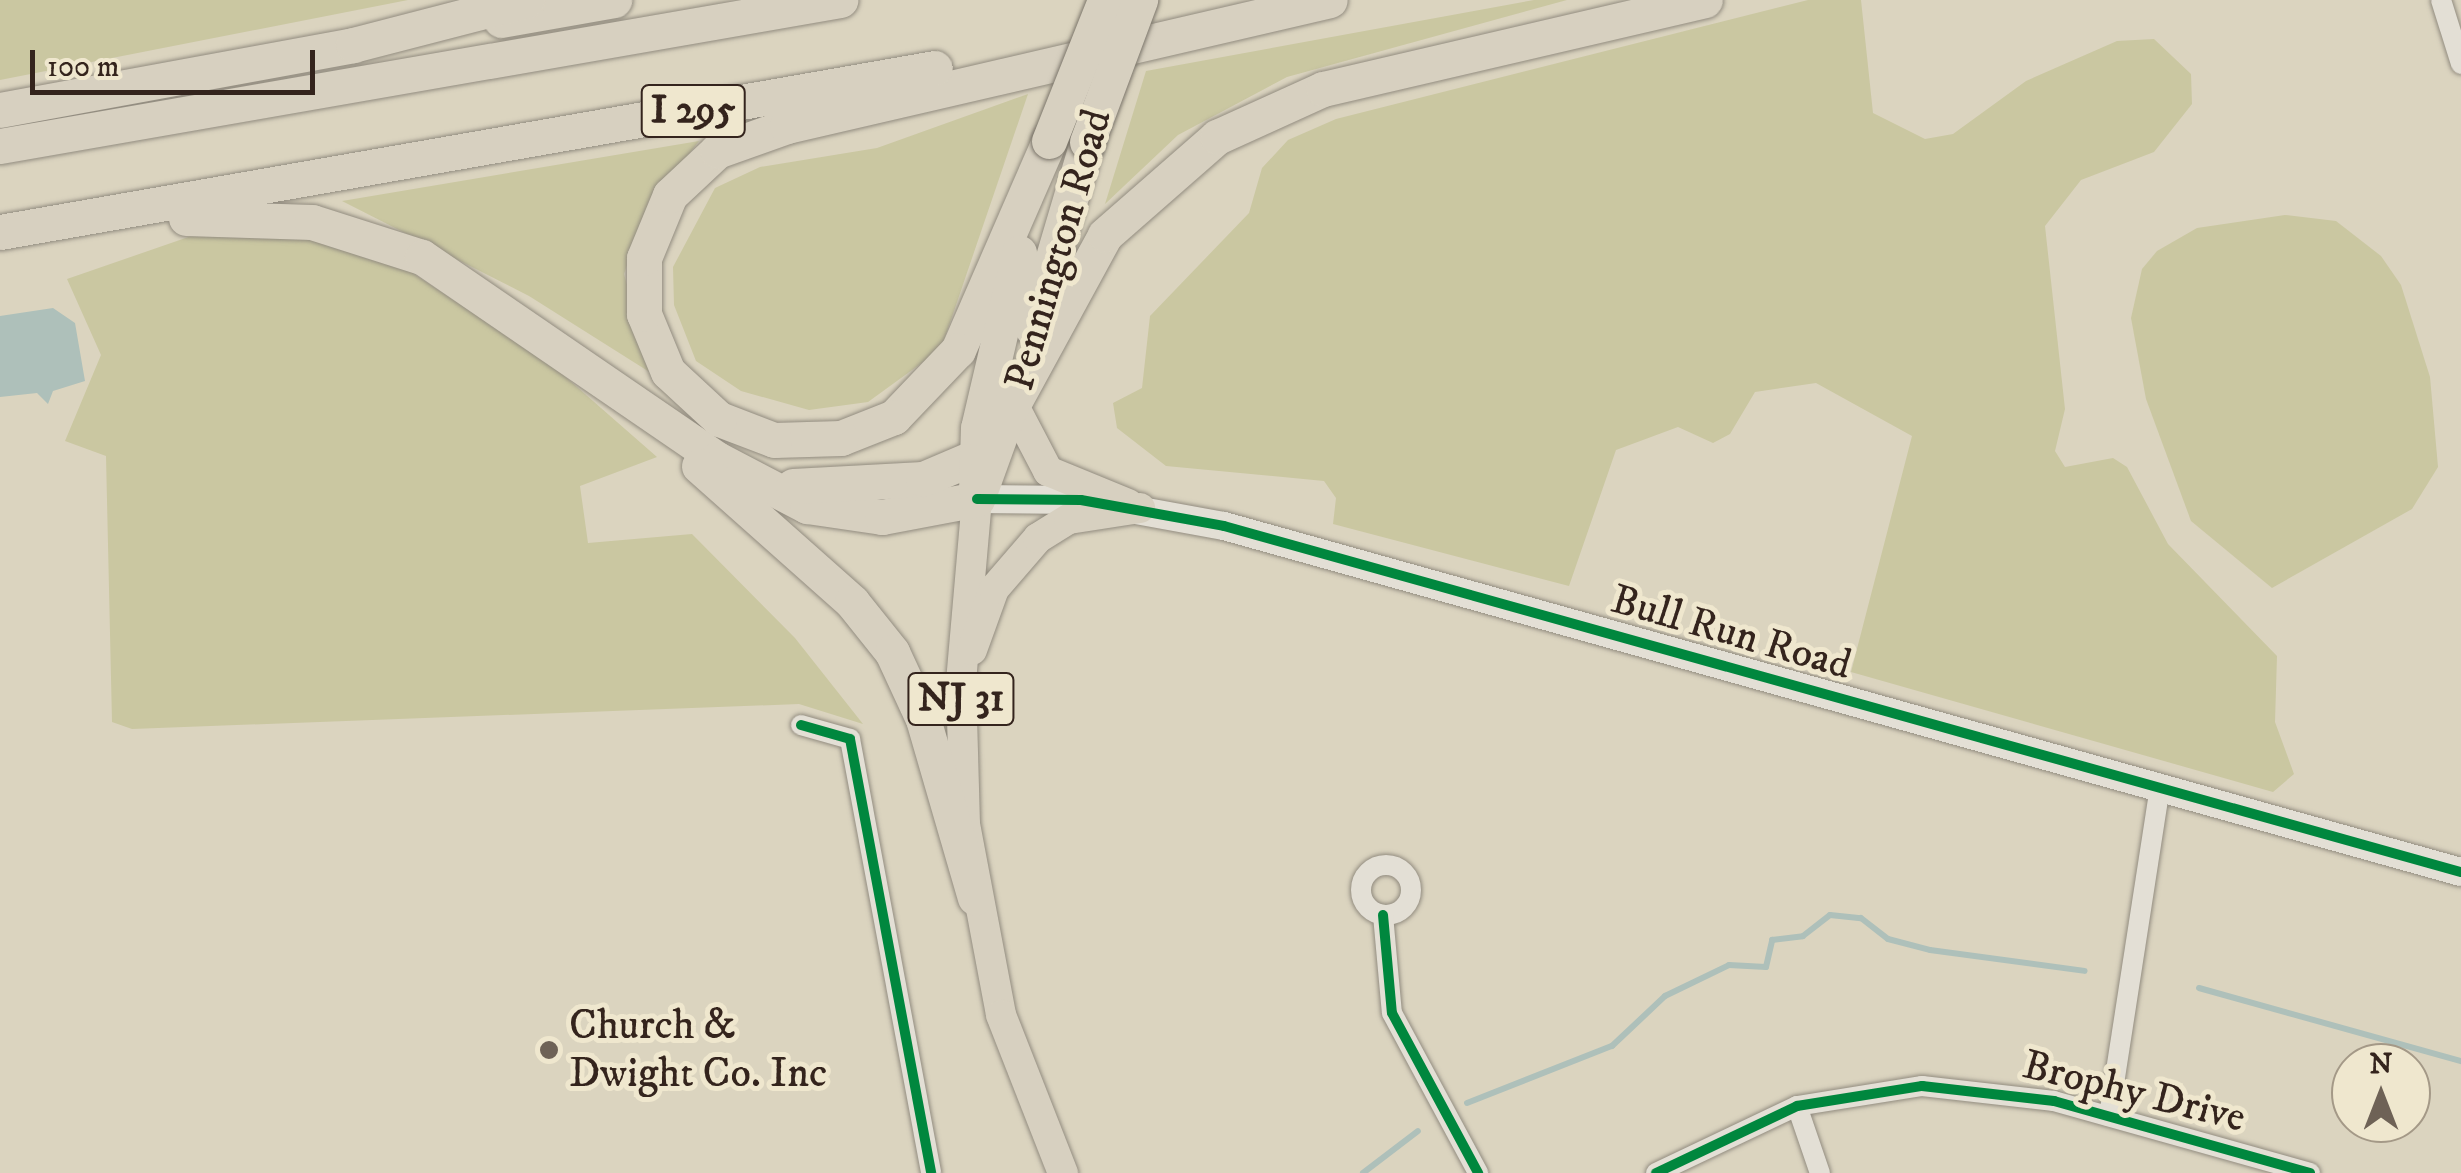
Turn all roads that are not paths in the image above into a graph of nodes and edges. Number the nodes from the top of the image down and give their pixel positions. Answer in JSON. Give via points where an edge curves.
{"nodes":[{"id":1,"x":527,"y":0,"type":"edge"},
{"id":2,"x":614,"y":0,"type":"edge"},
{"id":3,"x":840,"y":0,"type":"edge"},
{"id":4,"x":1105,"y":0,"type":"edge"},
{"id":5,"x":1140,"y":0,"type":"edge"},
{"id":6,"x":1328,"y":0,"type":"edge"},
{"id":7,"x":1705,"y":0,"type":"edge"},
{"id":8,"x":2430,"y":0,"type":"edge"},
{"id":9,"x":2441,"y":0,"type":"edge"},
{"id":10,"x":2448,"y":23,"type":"junction"},
{"id":11,"x":352,"y":45,"type":"junction"},
{"id":12,"x":2461,"y":64,"type":"edge"},
{"id":13,"x":0,"y":110,"type":"edge"},
{"id":14,"x":1050,"y":142,"type":"junction"},
{"id":15,"x":0,"y":146,"type":"edge"},
{"id":16,"x":60,"y":222,"type":"junction"},
{"id":17,"x":0,"y":232,"type":"edge"},
{"id":18,"x":576,"y":354,"type":"junction"},
{"id":19,"x":1009,"y":420,"type":"junction"},
{"id":20,"x":974,"y":462,"type":"junction"},
{"id":21,"x":735,"y":470,"type":"junction"},
{"id":22,"x":977,"y":500,"type":"junction"},
{"id":23,"x":1140,"y":508,"type":"junction"},
{"id":24,"x":961,"y":681,"type":"junction"},
{"id":25,"x":801,"y":725,"type":"dead end"},
{"id":26,"x":2160,"y":786,"type":"junction"},
{"id":27,"x":2461,"y":872,"type":"edge"},
{"id":28,"x":975,"y":898,"type":"junction"},
{"id":29,"x":1383,"y":915,"type":"dead end"},
{"id":30,"x":1797,"y":1106,"type":"junction"},
{"id":31,"x":2109,"y":1116,"type":"junction"},
{"id":32,"x":2259,"y":1166,"type":"edge"},
{"id":33,"x":930,"y":1173,"type":"edge"},
{"id":34,"x":1063,"y":1173,"type":"edge"},
{"id":35,"x":1478,"y":1173,"type":"edge"},
{"id":36,"x":1656,"y":1173,"type":"edge"},
{"id":37,"x":1820,"y":1173,"type":"edge"},
{"id":38,"x":2310,"y":1173,"type":"edge"}],
"edges":[{"from":1,"to":11,"type":"highway"},
{"from":2,"to":11,"type":"highway"},
{"from":3,"to":15,"type":"highway","number":"I 295"},
{"from":4,"to":14,"type":"highway","name":"Pennington Road","number":"NJ 31","bridge":true},
{"from":5,"to":19,"type":"highway","name":"Pennington Road","number":"NJ 31","bridge":true,"via":[[1087,142]]},
{"from":6,"to":14,"type":"highway","via":[[787,126],[717,151],[670,195],[644,258],[644,314],[668,372],[719,420],[774,440],[841,438],[894,417],[958,350]]},
{"from":6,"to":16,"type":"highway","number":"I 295"},
{"from":7,"to":19,"type":"highway","via":[[1323,90],[1217,137],[1105,235]]},
{"from":8,"to":10,"type":"street"},
{"from":9,"to":10,"type":"street"},
{"from":10,"to":12,"type":"street"},
{"from":11,"to":13,"type":"highway"},
{"from":14,"to":20,"type":"highway","name":"Pennington Road","number":"NJ 31"},
{"from":16,"to":17,"type":"highway","number":"I 295"},
{"from":16,"to":18,"type":"highway","via":[[251,216],[339,228],[454,273]]},
{"from":18,"to":21,"type":"highway"},
{"from":18,"to":28,"type":"highway","via":[[879,634],[922,719]]},
{"from":19,"to":20,"type":"highway"},
{"from":19,"to":22,"type":"highway","name":"Pennington Road","number":"NJ 31"},
{"from":19,"to":23,"type":"main road","via":[[1048,471]]},
{"from":20,"to":21,"type":"highway","via":[[847,489]]},
{"from":20,"to":22,"type":"highway","name":"Pennington Road","number":"NJ 31"},
{"from":21,"to":22,"type":"highway","via":[[845,515],[922,514]]},
{"from":22,"to":23,"type":"street","name":"Bull Run Road"},
{"from":22,"to":24,"type":"main road","name":"Pennington Road","number":"NJ 31"},
{"from":23,"to":24,"type":"main road","via":[[1069,519],[1024,551],[994,588]]},
{"from":23,"to":26,"type":"street","name":"Bull Run Road"},
{"from":24,"to":28,"type":"main road","name":"Pennington Road","number":"NJ 31"},
{"from":25,"to":33,"type":"street","via":[[850,739]]},
{"from":26,"to":27,"type":"street","name":"Bull Run Road"},
{"from":26,"to":31,"type":"street"},
{"from":28,"to":34,"type":"main road","name":"Pennington Road","number":"NJ 31","via":[[1014,1056]]},
{"from":29,"to":35,"type":"street","via":[[1392,1013]]},
{"from":30,"to":31,"type":"street","name":"Brophy Drive","via":[[1881,1089],[1970,1087]]},
{"from":30,"to":36,"type":"street","name":"Brophy Drive"},
{"from":30,"to":37,"type":"street"},
{"from":31,"to":32,"type":"street","name":"Brophy Drive"},
{"from":32,"to":38,"type":"street","name":"Brophy Drive"}]}
